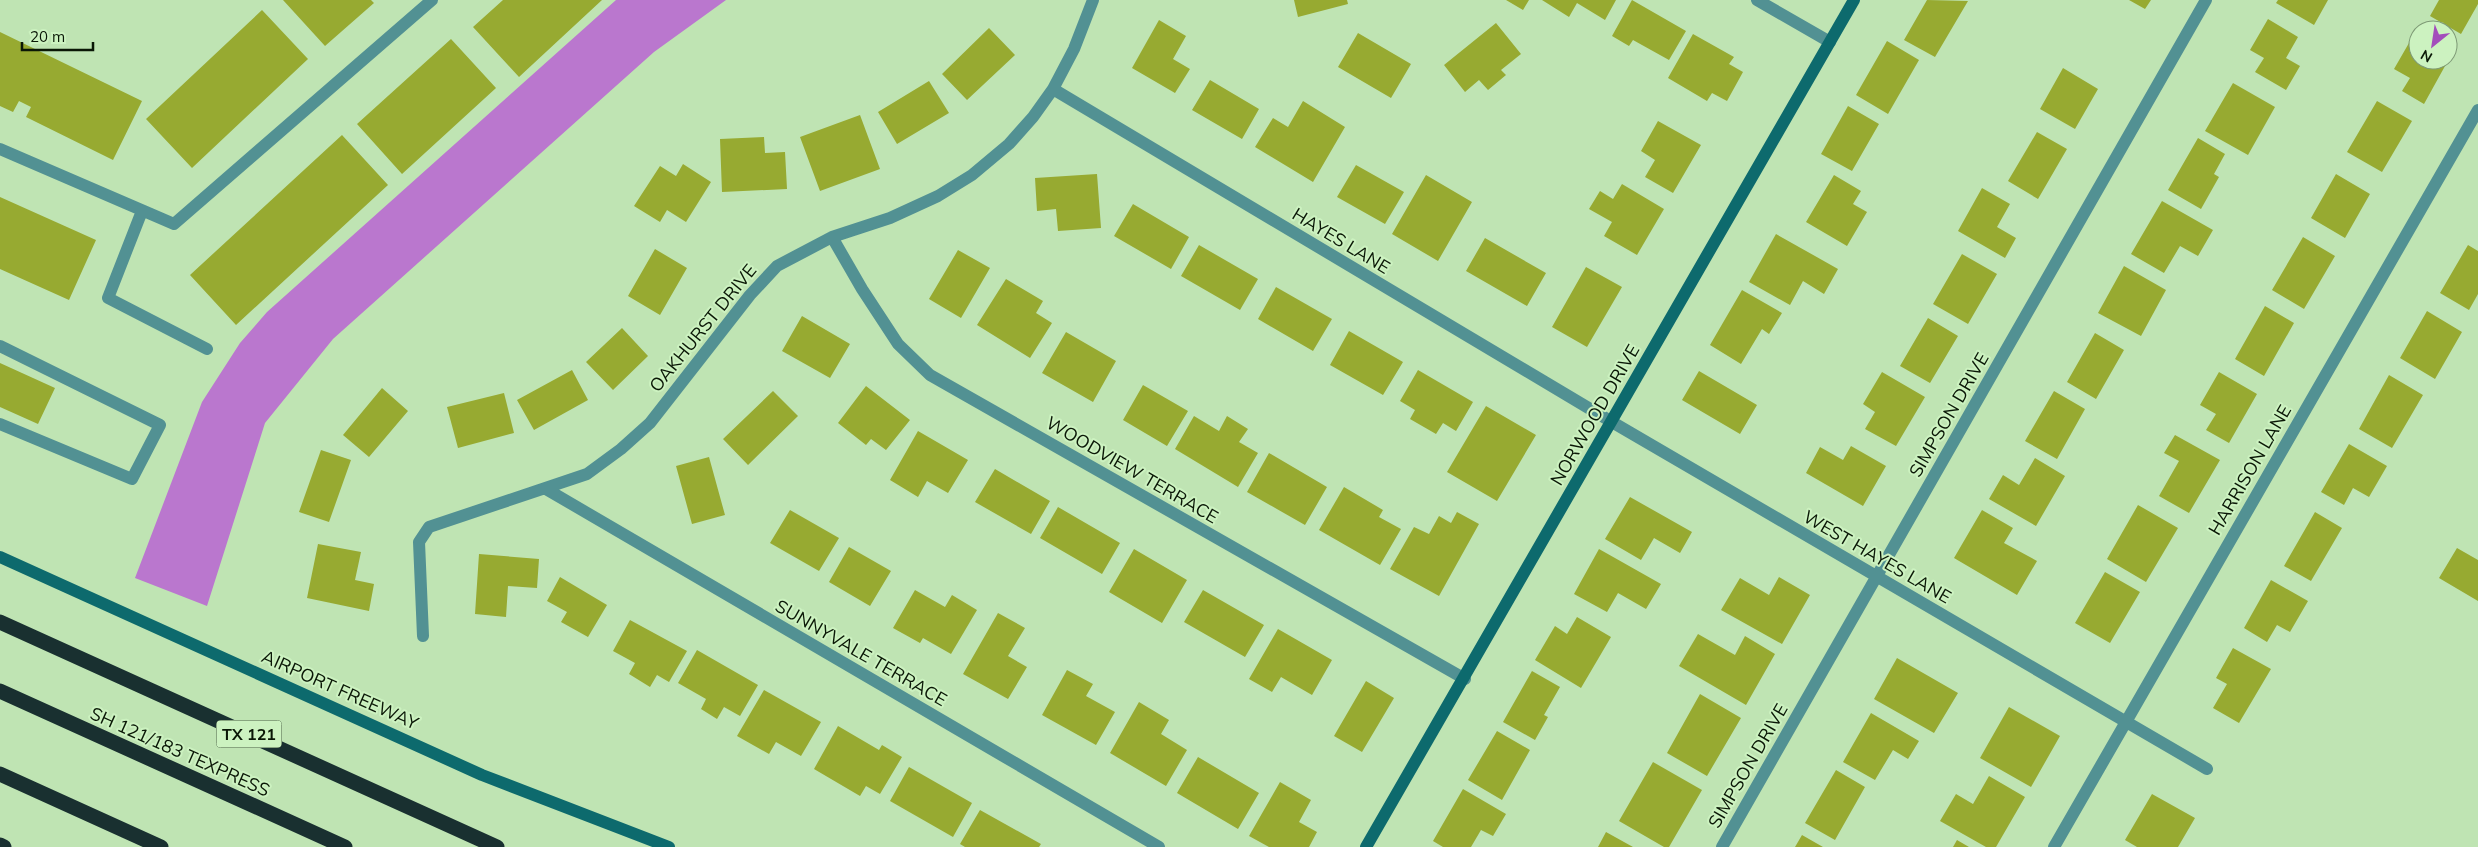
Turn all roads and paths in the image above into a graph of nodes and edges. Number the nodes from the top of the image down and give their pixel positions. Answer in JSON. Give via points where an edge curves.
{"nodes":[{"id":1,"x":432,"y":0,"type":"edge"},
{"id":2,"x":1093,"y":0,"type":"edge"},
{"id":3,"x":1757,"y":0,"type":"edge"},
{"id":4,"x":1854,"y":0,"type":"edge"},
{"id":5,"x":2206,"y":0,"type":"edge"},
{"id":6,"x":1830,"y":42,"type":"junction"},
{"id":7,"x":1053,"y":89,"type":"junction"},
{"id":8,"x":2478,"y":110,"type":"edge"},
{"id":9,"x":0,"y":149,"type":"edge"},
{"id":10,"x":142,"y":211,"type":"junction"},
{"id":11,"x":832,"y":237,"type":"junction"},
{"id":12,"x":0,"y":346,"type":"edge"},
{"id":13,"x":207,"y":349,"type":"dead end"},
{"id":14,"x":1612,"y":422,"type":"junction"},
{"id":15,"x":0,"y":424,"type":"edge"},
{"id":16,"x":546,"y":489,"type":"junction"},
{"id":17,"x":0,"y":557,"type":"edge"},
{"id":18,"x":1876,"y":577,"type":"junction"},
{"id":19,"x":0,"y":622,"type":"edge"},
{"id":20,"x":423,"y":636,"type":"dead end"},
{"id":21,"x":1465,"y":679,"type":"junction"},
{"id":22,"x":0,"y":691,"type":"edge"},
{"id":23,"x":2126,"y":721,"type":"junction"},
{"id":24,"x":2207,"y":769,"type":"dead end"},
{"id":25,"x":0,"y":774,"type":"edge"},
{"id":26,"x":0,"y":845,"type":"edge"},
{"id":27,"x":4,"y":847,"type":"edge"},
{"id":28,"x":160,"y":847,"type":"edge"},
{"id":29,"x":345,"y":847,"type":"edge"},
{"id":30,"x":497,"y":847,"type":"edge"},
{"id":31,"x":669,"y":847,"type":"edge"},
{"id":32,"x":1159,"y":847,"type":"edge"},
{"id":33,"x":1366,"y":847,"type":"edge"},
{"id":34,"x":1722,"y":847,"type":"edge"},
{"id":35,"x":2054,"y":847,"type":"edge"}],
"edges":[{"from":1,"to":10,"type":"street","via":[[174,224]]},
{"from":2,"to":7,"type":"street","name":"OAKHURST DRIVE","via":[[1074,49]]},
{"from":3,"to":6,"type":"street"},
{"from":4,"to":6,"type":"street","name":"NORWOOD DRIVE"},
{"from":5,"to":18,"type":"street","name":"SIMPSON DRIVE"},
{"from":6,"to":14,"type":"street","name":"NORWOOD DRIVE"},
{"from":7,"to":11,"type":"street","name":"OAKHURST DRIVE","via":[[1009,144],[972,175],[938,196],[890,218]]},
{"from":7,"to":14,"type":"street","name":"HAYES LANE"},
{"from":8,"to":23,"type":"street","name":"HARRISON LANE"},
{"from":9,"to":10,"type":"street"},
{"from":10,"to":13,"type":"street","via":[[108,298]]},
{"from":11,"to":16,"type":"street","name":"OAKHURST DRIVE","via":[[777,266],[750,295],[650,423],[621,449],[587,474]]},
{"from":11,"to":21,"type":"street","name":"WOODVIEW TERRACE","via":[[898,344],[930,375]]},
{"from":12,"to":15,"type":"street","via":[[160,425],[132,479]]},
{"from":14,"to":18,"type":"street","name":"WEST HAYES LANE"},
{"from":14,"to":21,"type":"street","name":"NORWOOD DRIVE"},
{"from":16,"to":20,"type":"street","name":"OAKHURST DRIVE","via":[[429,527],[419,542]]},
{"from":16,"to":32,"type":"street","name":"SUNNYVALE TERRACE"},
{"from":17,"to":31,"type":"street","name":"AIRPORT FREEWAY","via":[[482,775]]},
{"from":18,"to":23,"type":"street","name":"WEST HAYES LANE"},
{"from":18,"to":34,"type":"street","name":"SIMPSON DRIVE"},
{"from":19,"to":30,"type":"highway","number":"TX 121"},
{"from":21,"to":33,"type":"street","name":"NORWOOD DRIVE"},
{"from":22,"to":29,"type":"highway","name":"SH 121/183 TEXPRESS"},
{"from":23,"to":24,"type":"street"},
{"from":23,"to":35,"type":"street","name":"HARRISON LANE"},
{"from":25,"to":28,"type":"highway"},
{"from":26,"to":27,"type":"highway"}]}
